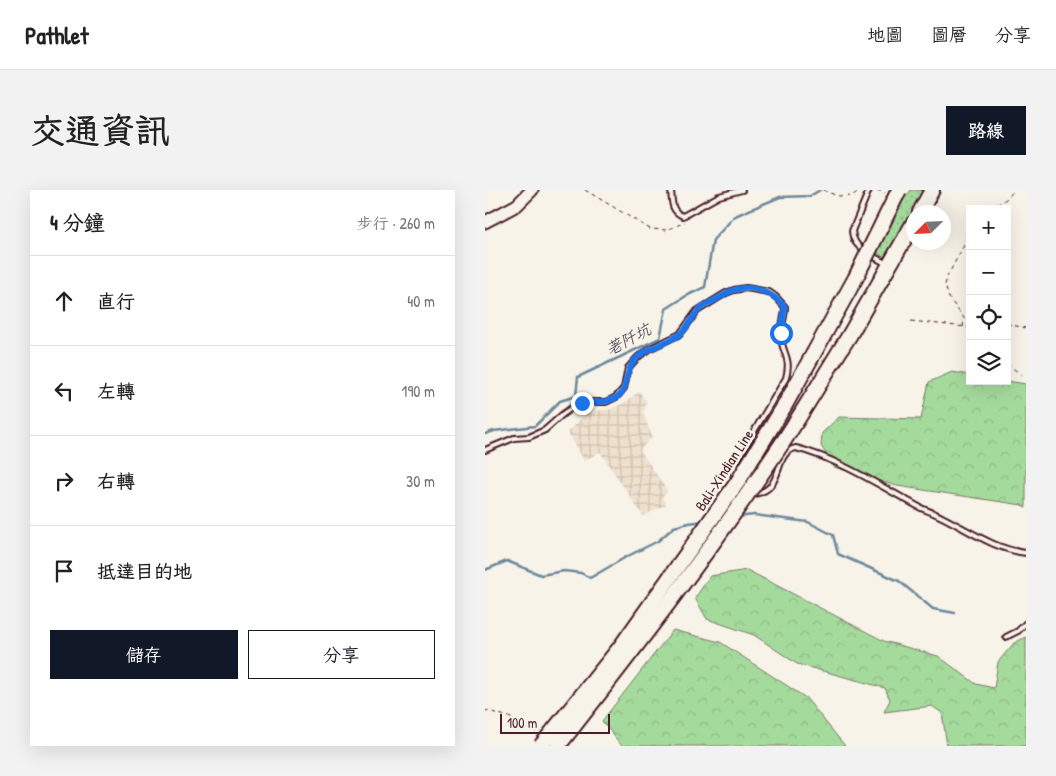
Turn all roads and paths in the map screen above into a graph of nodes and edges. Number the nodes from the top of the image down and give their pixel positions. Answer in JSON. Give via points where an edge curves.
{"nodes":[{"id":1,"x":532,"y":190,"type":"edge"},
{"id":2,"x":585,"y":190,"type":"edge"},
{"id":3,"x":671,"y":190,"type":"edge"},
{"id":4,"x":742,"y":190,"type":"edge"},
{"id":5,"x":859,"y":190,"type":"edge"},
{"id":6,"x":869,"y":190,"type":"edge"},
{"id":7,"x":899,"y":190,"type":"edge"},
{"id":8,"x":932,"y":190,"type":"edge"},
{"id":9,"x":1015,"y":190,"type":"edge"},
{"id":10,"x":825,"y":191,"type":"edge"},
{"id":11,"x":924,"y":205,"type":"edge"},
{"id":12,"x":996,"y":205,"type":"edge"},
{"id":13,"x":695,"y":210,"type":"junction"},
{"id":14,"x":485,"y":222,"type":"edge"},
{"id":15,"x":906,"y":236,"type":"edge"},
{"id":16,"x":966,"y":241,"type":"edge"},
{"id":17,"x":889,"y":266,"type":"junction"},
{"id":18,"x":911,"y":321,"type":"dead end"},
{"id":19,"x":1011,"y":325,"type":"edge"},
{"id":20,"x":963,"y":327,"type":"joint"},
{"id":21,"x":1026,"y":328,"type":"edge"},
{"id":22,"x":1011,"y":367,"type":"edge"},
{"id":23,"x":1026,"y":378,"type":"edge"},
{"id":24,"x":485,"y":450,"type":"edge"},
{"id":25,"x":738,"y":487,"type":"dead end"},
{"id":26,"x":745,"y":492,"type":"dead end"},
{"id":27,"x":1026,"y":553,"type":"edge"},
{"id":28,"x":1026,"y":623,"type":"edge"},
{"id":29,"x":1006,"y":636,"type":"dead end"},
{"id":30,"x":485,"y":710,"type":"edge"},
{"id":31,"x":541,"y":741,"type":"edge"},
{"id":32,"x":557,"y":746,"type":"edge"}],
"edges":[{"from":1,"to":14,"type":"street","via":[[517,205]]},
{"from":2,"to":13,"type":"path","via":[[650,229],[667,230],[687,221]]},
{"from":3,"to":13,"type":"lane","via":[[677,214],[683,216]]},
{"from":4,"to":13,"type":"lane","via":[[719,196]]},
{"from":5,"to":10,"type":"path","via":[[847,197]]},
{"from":6,"to":17,"type":"lane","via":[[853,225],[853,238],[860,248]]},
{"from":7,"to":31,"type":"highway","name":"Bali-Xindian Line","bridge":true,"via":[[855,279],[737,483],[619,648]]},
{"from":8,"to":11,"type":"highway"},
{"from":9,"to":12,"type":"path"},
{"from":15,"to":17,"type":"highway","name":"Bali-Xindian Line"},
{"from":16,"to":20,"type":"path","via":[[945,285],[949,298],[964,318]]},
{"from":17,"to":32,"type":"highway","name":"Bali-Xindian Line","bridge":true,"via":[[849,336],[747,494],[643,637]]},
{"from":18,"to":20,"type":"path"},
{"from":19,"to":21,"type":"path"},
{"from":22,"to":23,"type":"path"},
{"from":24,"to":25,"type":"lane","via":[[545,430],[576,406],[617,397],[624,388],[628,368],[638,357],[680,334],[703,306],[734,290],[746,288],[769,292],[785,307],[781,339],[788,362],[786,378],[735,463],[733,479]]},
{"from":26,"to":27,"type":"lane","via":[[761,493],[768,489],[787,452],[796,448],[872,481],[991,544]]},
{"from":28,"to":29,"type":"lane"},
{"from":30,"to":31,"type":"path","via":[[509,717]]}]}
